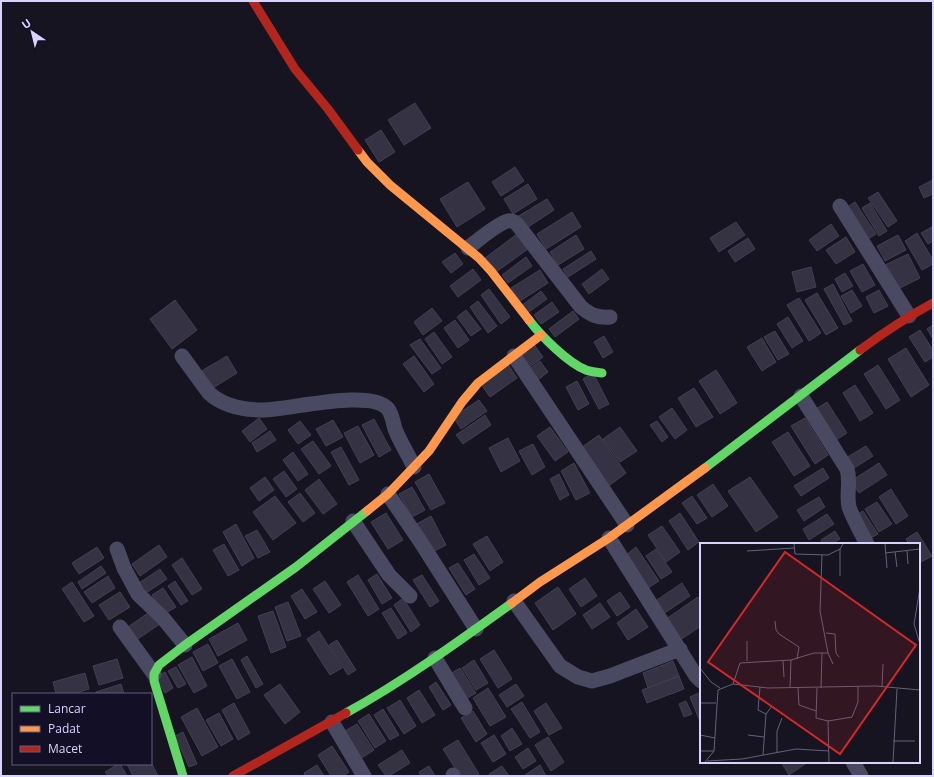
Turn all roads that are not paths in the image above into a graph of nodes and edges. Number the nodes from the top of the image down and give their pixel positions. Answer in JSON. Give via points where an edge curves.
{"nodes":[{"id":1,"x":253,"y":1,"type":"edge"},
{"id":2,"x":840,"y":206,"type":"dead end"},
{"id":3,"x":468,"y":248,"type":"junction"},
{"id":4,"x":933,"y":303,"type":"edge"},
{"id":5,"x":909,"y":316,"type":"junction"},
{"id":6,"x":610,"y":317,"type":"dead end"},
{"id":7,"x":541,"y":335,"type":"junction"},
{"id":8,"x":182,"y":356,"type":"dead end"},
{"id":9,"x":514,"y":356,"type":"junction"},
{"id":10,"x":602,"y":373,"type":"dead end"},
{"id":11,"x":801,"y":396,"type":"junction"},
{"id":12,"x":414,"y":467,"type":"junction"},
{"id":13,"x":388,"y":494,"type":"junction"},
{"id":14,"x":354,"y":521,"type":"junction"},
{"id":15,"x":627,"y":526,"type":"junction"},
{"id":16,"x":609,"y":538,"type":"junction"},
{"id":17,"x":866,"y":543,"type":"edge"},
{"id":18,"x":116,"y":550,"type":"dead end"},
{"id":19,"x":410,"y":596,"type":"dead end"},
{"id":20,"x":514,"y":601,"type":"junction"},
{"id":21,"x":120,"y":627,"type":"dead end"},
{"id":22,"x":476,"y":629,"type":"junction"},
{"id":23,"x":185,"y":645,"type":"junction"},
{"id":24,"x":680,"y":649,"type":"junction"},
{"id":25,"x":435,"y":658,"type":"junction"},
{"id":26,"x":154,"y":674,"type":"junction"},
{"id":27,"x":700,"y":680,"type":"edge"},
{"id":28,"x":466,"y":708,"type":"dead end"},
{"id":29,"x":332,"y":722,"type":"junction"},
{"id":30,"x":854,"y":763,"type":"edge"},
{"id":31,"x":183,"y":776,"type":"edge"},
{"id":32,"x":233,"y":776,"type":"edge"},
{"id":33,"x":364,"y":776,"type":"edge"},
{"id":34,"x":861,"y":776,"type":"edge"}],
"edges":[{"from":1,"to":3,"type":"street","via":[[295,69],[367,162],[390,185]]},
{"from":2,"to":5,"type":"street"},
{"from":3,"to":6,"type":"street","via":[[498,226],[512,221],[517,224],[581,307],[591,315],[600,318]]},
{"from":3,"to":7,"type":"street","via":[[491,271]]},
{"from":4,"to":5,"type":"street"},
{"from":5,"to":11,"type":"street"},
{"from":7,"to":9,"type":"street"},
{"from":7,"to":10,"type":"street","via":[[578,366]]},
{"from":8,"to":12,"type":"street","via":[[214,398],[232,406],[265,410],[357,399],[382,404],[388,409]]},
{"from":9,"to":12,"type":"street","via":[[478,383],[429,451]]},
{"from":9,"to":15,"type":"street"},
{"from":11,"to":15,"type":"street"},
{"from":11,"to":17,"type":"street","via":[[847,469],[849,506]]},
{"from":12,"to":13,"type":"street"},
{"from":13,"to":14,"type":"street"},
{"from":13,"to":22,"type":"street"},
{"from":14,"to":19,"type":"street","via":[[387,572]]},
{"from":14,"to":23,"type":"street","via":[[296,567]]},
{"from":15,"to":16,"type":"street"},
{"from":16,"to":20,"type":"street"},
{"from":16,"to":24,"type":"street"},
{"from":18,"to":23,"type":"street","via":[[138,594],[164,618]]},
{"from":20,"to":22,"type":"street"},
{"from":20,"to":24,"type":"street","via":[[560,666],[578,678],[592,681],[610,676]]},
{"from":21,"to":26,"type":"street"},
{"from":22,"to":25,"type":"street"},
{"from":23,"to":26,"type":"street","via":[[159,665]]},
{"from":24,"to":27,"type":"street"},
{"from":25,"to":28,"type":"street"},
{"from":25,"to":29,"type":"street"},
{"from":26,"to":31,"type":"street"},
{"from":29,"to":32,"type":"street"},
{"from":29,"to":33,"type":"street"},
{"from":30,"to":34,"type":"street"}]}
